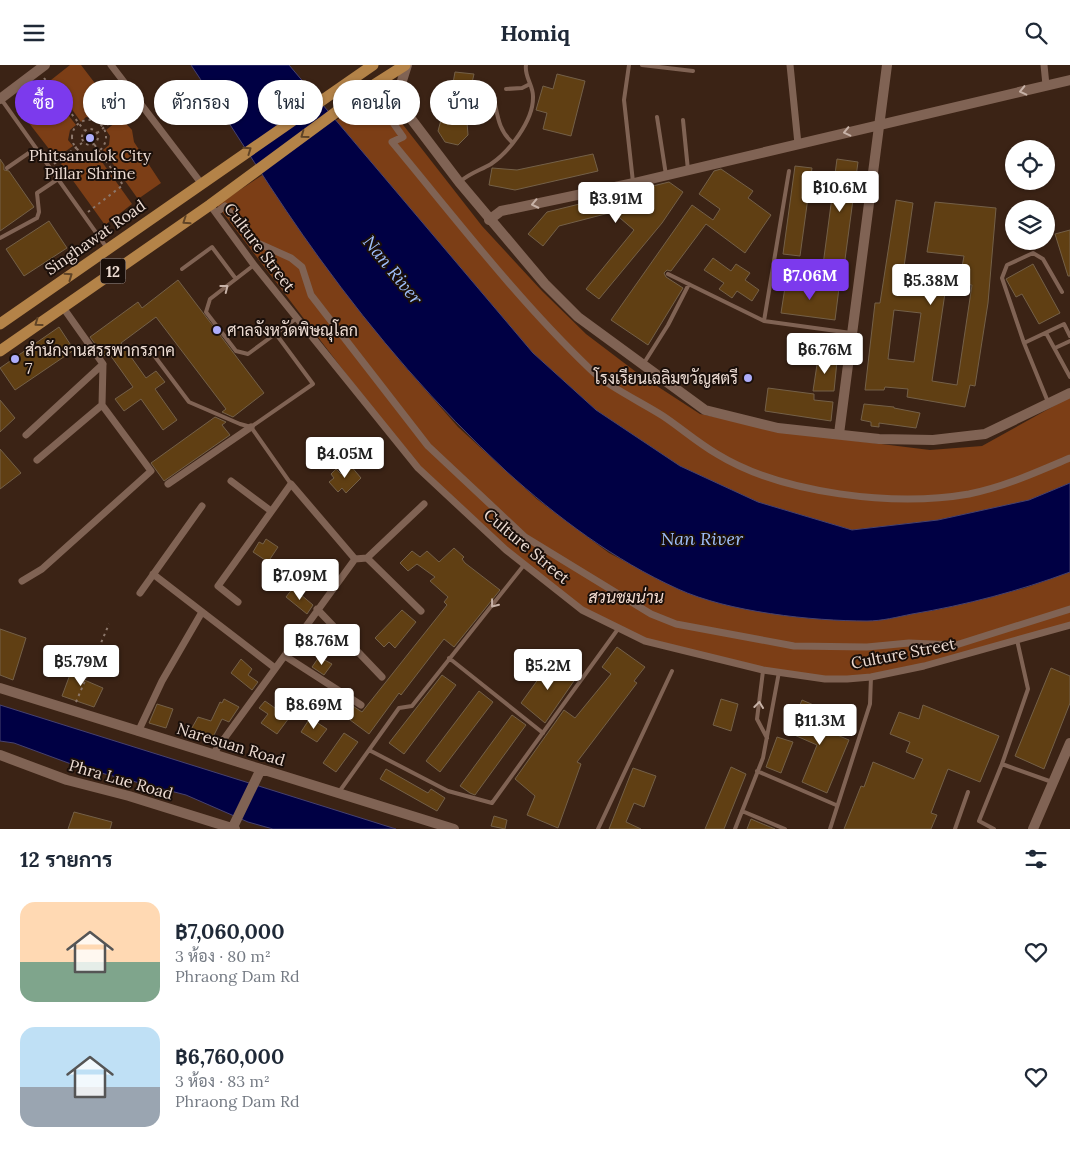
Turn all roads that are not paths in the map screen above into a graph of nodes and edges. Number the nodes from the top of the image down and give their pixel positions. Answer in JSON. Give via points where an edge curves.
{"nodes":[{"id":1,"x":111,"y":65,"type":"edge"},
{"id":2,"x":373,"y":65,"type":"edge"},
{"id":3,"x":406,"y":65,"type":"edge"},
{"id":4,"x":526,"y":65,"type":"edge"},
{"id":5,"x":629,"y":65,"type":"edge"},
{"id":6,"x":642,"y":65,"type":"edge"},
{"id":7,"x":790,"y":65,"type":"edge"},
{"id":8,"x":887,"y":65,"type":"edge"},
{"id":9,"x":1044,"y":65,"type":"edge"},
{"id":10,"x":41,"y":68,"type":"edge"},
{"id":11,"x":362,"y":69,"type":"edge"},
{"id":12,"x":693,"y":71,"type":"dead end"},
{"id":13,"x":1070,"y":79,"type":"edge"},
{"id":14,"x":384,"y":80,"type":"edge"},
{"id":15,"x":402,"y":80,"type":"edge"},
{"id":16,"x":530,"y":85,"type":"junction"},
{"id":17,"x":1046,"y":85,"type":"junction"},
{"id":18,"x":506,"y":89,"type":"dead end"},
{"id":19,"x":0,"y":98,"type":"edge"},
{"id":20,"x":497,"y":113,"type":"edge"},
{"id":21,"x":333,"y":116,"type":"edge"},
{"id":22,"x":657,"y":117,"type":"dead end"},
{"id":23,"x":683,"y":119,"type":"dead end"},
{"id":24,"x":395,"y":125,"type":"edge"},
{"id":25,"x":417,"y":125,"type":"edge"},
{"id":26,"x":879,"y":125,"type":"junction"},
{"id":27,"x":513,"y":143,"type":"junction"},
{"id":28,"x":798,"y":144,"type":"junction"},
{"id":29,"x":36,"y":148,"type":"junction"},
{"id":30,"x":7,"y":168,"type":"dead end"},
{"id":31,"x":688,"y":170,"type":"junction"},
{"id":32,"x":789,"y":171,"type":"dead end"},
{"id":33,"x":666,"y":175,"type":"junction"},
{"id":34,"x":58,"y":179,"type":"junction"},
{"id":35,"x":205,"y":180,"type":"junction"},
{"id":36,"x":459,"y":182,"type":"junction"},
{"id":37,"x":634,"y":183,"type":"junction"},
{"id":38,"x":213,"y":208,"type":"junction"},
{"id":39,"x":490,"y":220,"type":"junction"},
{"id":40,"x":0,"y":238,"type":"edge"},
{"id":41,"x":107,"y":248,"type":"junction"},
{"id":42,"x":254,"y":265,"type":"junction"},
{"id":43,"x":182,"y":269,"type":"dead end"},
{"id":44,"x":668,"y":274,"type":"dead end"},
{"id":45,"x":236,"y":279,"type":"junction"},
{"id":46,"x":689,"y":284,"type":"junction"},
{"id":47,"x":1062,"y":292,"type":"dead end"},
{"id":48,"x":62,"y":306,"type":"junction"},
{"id":49,"x":297,"y":318,"type":"junction"},
{"id":50,"x":764,"y":321,"type":"junction"},
{"id":51,"x":0,"y":323,"type":"edge"},
{"id":52,"x":851,"y":333,"type":"junction"},
{"id":53,"x":1046,"y":333,"type":"junction"},
{"id":54,"x":276,"y":334,"type":"junction"},
{"id":55,"x":1070,"y":336,"type":"edge"},
{"id":56,"x":1070,"y":341,"type":"edge"},
{"id":57,"x":1024,"y":343,"type":"junction"},
{"id":58,"x":147,"y":346,"type":"dead end"},
{"id":59,"x":1055,"y":348,"type":"junction"},
{"id":60,"x":0,"y":349,"type":"edge"},
{"id":61,"x":103,"y":365,"type":"junction"},
{"id":62,"x":643,"y":365,"type":"junction"},
{"id":63,"x":1070,"y":377,"type":"edge"},
{"id":64,"x":1070,"y":393,"type":"edge"},
{"id":65,"x":1046,"y":399,"type":"junction"},
{"id":66,"x":102,"y":405,"type":"junction"},
{"id":67,"x":251,"y":427,"type":"junction"},
{"id":68,"x":839,"y":434,"type":"junction"},
{"id":69,"x":26,"y":435,"type":"dead end"},
{"id":70,"x":1070,"y":457,"type":"edge"},
{"id":71,"x":37,"y":459,"type":"dead end"},
{"id":72,"x":232,"y":481,"type":"dead end"},
{"id":73,"x":168,"y":484,"type":"dead end"},
{"id":74,"x":291,"y":484,"type":"junction"},
{"id":75,"x":424,"y":504,"type":"dead end"},
{"id":76,"x":202,"y":506,"type":"dead end"},
{"id":77,"x":271,"y":511,"type":"junction"},
{"id":78,"x":367,"y":558,"type":"junction"},
{"id":79,"x":355,"y":559,"type":"junction"},
{"id":80,"x":524,"y":565,"type":"junction"},
{"id":81,"x":153,"y":574,"type":"junction"},
{"id":82,"x":22,"y":581,"type":"dead end"},
{"id":83,"x":140,"y":593,"type":"dead end"},
{"id":84,"x":238,"y":602,"type":"dead end"},
{"id":85,"x":317,"y":609,"type":"junction"},
{"id":86,"x":1070,"y":609,"type":"edge"},
{"id":87,"x":421,"y":611,"type":"dead end"},
{"id":88,"x":202,"y":612,"type":"junction"},
{"id":89,"x":1070,"y":625,"type":"edge"},
{"id":90,"x":619,"y":628,"type":"junction"},
{"id":91,"x":1017,"y":640,"type":"junction"},
{"id":92,"x":285,"y":656,"type":"junction"},
{"id":93,"x":449,"y":658,"type":"junction"},
{"id":94,"x":275,"y":668,"type":"junction"},
{"id":95,"x":763,"y":670,"type":"junction"},
{"id":96,"x":672,"y":671,"type":"dead end"},
{"id":97,"x":779,"y":672,"type":"junction"},
{"id":98,"x":382,"y":677,"type":"dead end"},
{"id":99,"x":870,"y":677,"type":"junction"},
{"id":100,"x":0,"y":688,"type":"edge"},
{"id":101,"x":361,"y":705,"type":"dead end"},
{"id":102,"x":138,"y":731,"type":"junction"},
{"id":103,"x":543,"y":733,"type":"junction"},
{"id":104,"x":767,"y":738,"type":"junction"},
{"id":105,"x":1070,"y":743,"type":"edge"},
{"id":106,"x":369,"y":750,"type":"junction"},
{"id":107,"x":213,"y":754,"type":"junction"},
{"id":108,"x":0,"y":755,"type":"edge"},
{"id":109,"x":1002,"y":764,"type":"junction"},
{"id":110,"x":260,"y":769,"type":"junction"},
{"id":111,"x":758,"y":771,"type":"junction"},
{"id":112,"x":1054,"y":783,"type":"junction"},
{"id":113,"x":968,"y":792,"type":"dead end"},
{"id":114,"x":337,"y":794,"type":"junction"},
{"id":115,"x":836,"y":805,"type":"junction"},
{"id":116,"x":742,"y":811,"type":"junction"},
{"id":117,"x":234,"y":827,"type":"edge"},
{"id":118,"x":454,"y":829,"type":"edge"},
{"id":119,"x":598,"y":829,"type":"edge"},
{"id":120,"x":735,"y":829,"type":"edge"},
{"id":121,"x":785,"y":829,"type":"edge"},
{"id":122,"x":830,"y":829,"type":"edge"},
{"id":123,"x":954,"y":829,"type":"edge"},
{"id":124,"x":994,"y":829,"type":"edge"},
{"id":125,"x":1033,"y":829,"type":"edge"}],
"edges":[{"from":1,"to":35,"type":"street","via":[[137,101]]},
{"from":2,"to":11,"type":"main road","number":"12"},
{"from":3,"to":14,"type":"main road","number":"12"},
{"from":3,"to":15,"type":"street"},
{"from":4,"to":16,"type":"lane"},
{"from":5,"to":37,"type":"lane","via":[[624,100]]},
{"from":6,"to":12,"type":"lane"},
{"from":7,"to":28,"type":"street"},
{"from":8,"to":26,"type":"street"},
{"from":9,"to":17,"type":"street"},
{"from":10,"to":19,"type":"street"},
{"from":35,"to":11,"type":"main road","number":"12","one_way":true},
{"from":13,"to":17,"type":"street"},
{"from":16,"to":18,"type":"lane"},
{"from":16,"to":27,"type":"lane","via":[[534,97],[531,114]]},
{"from":17,"to":26,"type":"street","one_way":true},
{"from":19,"to":29,"type":"lane"},
{"from":20,"to":27,"type":"lane","via":[[504,135]]},
{"from":21,"to":38,"type":"main road","number":"12","one_way":true,"via":[[226,193]]},
{"from":22,"to":33,"type":"lane"},
{"from":23,"to":31,"type":"lane"},
{"from":24,"to":70,"type":"street","via":[[403,137],[392,142],[510,285],[591,371],[718,455],[765,476],[825,493],[921,500],[970,493],[1015,481]]},
{"from":25,"to":36,"type":"street"},
{"from":26,"to":28,"type":"street","one_way":true},
{"from":26,"to":52,"type":"street"},
{"from":27,"to":36,"type":"lane","via":[[492,163]]},
{"from":28,"to":31,"type":"street"},
{"from":29,"to":30,"type":"lane"},
{"from":29,"to":34,"type":"lane"},
{"from":31,"to":33,"type":"street"},
{"from":32,"to":50,"type":"lane"},
{"from":33,"to":37,"type":"street"},
{"from":34,"to":40,"type":"lane","via":[[37,193],[39,212],[35,219]]},
{"from":34,"to":41,"type":"lane"},
{"from":35,"to":41,"type":"main road","name":"Singhawat Road","number":"12"},
{"from":36,"to":39,"type":"street"},
{"from":37,"to":39,"type":"street","one_way":true,"via":[[501,211]]},
{"from":38,"to":42,"type":"street","name":"Culture Street"},
{"from":38,"to":48,"type":"main road","number":"12","one_way":true},
{"from":38,"to":86,"type":"street","via":[[225,206],[253,241],[291,257],[302,267],[311,295],[428,446],[525,537],[651,614],[676,624],[794,646],[867,647],[909,643],[956,645]]},
{"from":39,"to":62,"type":"street","via":[[521,258],[578,317]]},
{"from":51,"to":41,"type":"main road","name":"Singhawat Road","number":"12","one_way":true},
{"from":42,"to":45,"type":"lane"},
{"from":42,"to":49,"type":"street","name":"Culture Street"},
{"from":43,"to":45,"type":"lane","via":[[212,247]]},
{"from":44,"to":46,"type":"lane"},
{"from":54,"to":45,"type":"lane","one_way":true,"via":[[248,354],[236,351],[206,311],[210,299]]},
{"from":46,"to":50,"type":"lane"},
{"from":46,"to":62,"type":"lane"},
{"from":47,"to":57,"type":"lane","via":[[1043,259],[1033,253],[1007,265],[1002,283]]},
{"from":48,"to":60,"type":"main road","number":"12","one_way":true},
{"from":48,"to":61,"type":"street"},
{"from":49,"to":54,"type":"lane"},
{"from":49,"to":80,"type":"street","name":"Culture Street","via":[[418,468]]},
{"from":50,"to":52,"type":"lane"},
{"from":52,"to":68,"type":"street"},
{"from":53,"to":55,"type":"lane","via":[[1064,324]]},
{"from":53,"to":57,"type":"lane"},
{"from":53,"to":59,"type":"lane"},
{"from":54,"to":67,"type":"lane","via":[[312,384]]},
{"from":56,"to":59,"type":"lane"},
{"from":57,"to":65,"type":"lane"},
{"from":58,"to":67,"type":"lane","via":[[189,402]]},
{"from":59,"to":63,"type":"lane"},
{"from":61,"to":66,"type":"street"},
{"from":61,"to":69,"type":"street"},
{"from":62,"to":68,"type":"street","via":[[705,410],[778,428]]},
{"from":64,"to":65,"type":"street"},
{"from":65,"to":68,"type":"street","via":[[985,434],[961,438],[879,439]]},
{"from":66,"to":71,"type":"street"},
{"from":66,"to":82,"type":"street","via":[[151,471],[42,569]]},
{"from":67,"to":73,"type":"street"},
{"from":67,"to":74,"type":"lane"},
{"from":72,"to":77,"type":"street"},
{"from":74,"to":77,"type":"street"},
{"from":74,"to":79,"type":"street"},
{"from":75,"to":78,"type":"street"},
{"from":76,"to":81,"type":"street"},
{"from":77,"to":84,"type":"street","via":[[218,586]]},
{"from":78,"to":79,"type":"street"},
{"from":78,"to":87,"type":"street"},
{"from":79,"to":85,"type":"street"},
{"from":80,"to":90,"type":"street","name":"Culture Street","via":[[582,610]]},
{"from":80,"to":93,"type":"lane","one_way":true},
{"from":81,"to":83,"type":"street"},
{"from":81,"to":88,"type":"street"},
{"from":85,"to":92,"type":"street"},
{"from":85,"to":98,"type":"street"},
{"from":88,"to":94,"type":"street"},
{"from":88,"to":102,"type":"street","via":[[162,681]]},
{"from":89,"to":91,"type":"street","name":"Culture Street"},
{"from":90,"to":95,"type":"street","name":"Culture Street","via":[[645,641]]},
{"from":90,"to":103,"type":"lane"},
{"from":91,"to":99,"type":"street","name":"Culture Street","via":[[924,666]]},
{"from":91,"to":109,"type":"lane","via":[[1028,689]]},
{"from":92,"to":94,"type":"street"},
{"from":92,"to":101,"type":"street"},
{"from":93,"to":103,"type":"lane"},
{"from":93,"to":106,"type":"lane","via":[[412,706],[399,708]]},
{"from":94,"to":107,"type":"street"},
{"from":95,"to":97,"type":"street","name":"Culture Street"},
{"from":104,"to":95,"type":"lane","one_way":true,"via":[[757,719]]},
{"from":96,"to":119,"type":"lane"},
{"from":97,"to":99,"type":"street","name":"Culture Street","via":[[825,679]]},
{"from":97,"to":104,"type":"lane"},
{"from":99,"to":115,"type":"lane","via":[[870,704]]},
{"from":100,"to":102,"type":"street","name":"Naresuan Road"},
{"from":102,"to":107,"type":"street","name":"Naresuan Road"},
{"from":103,"to":106,"type":"lane","via":[[492,803],[448,791]]},
{"from":104,"to":111,"type":"lane"},
{"from":105,"to":112,"type":"street"},
{"from":106,"to":114,"type":"lane"},
{"from":107,"to":110,"type":"street","name":"Naresuan Road"},
{"from":108,"to":117,"type":"street","name":"Phra Lue Road","via":[[67,779]]},
{"from":109,"to":112,"type":"lane"},
{"from":109,"to":124,"type":"lane","via":[[980,821]]},
{"from":110,"to":114,"type":"street","name":"Naresuan Road"},
{"from":110,"to":117,"type":"street"},
{"from":111,"to":115,"type":"lane"},
{"from":111,"to":116,"type":"lane"},
{"from":112,"to":125,"type":"street"},
{"from":113,"to":123,"type":"lane"},
{"from":114,"to":118,"type":"street","name":"Naresuan Road"},
{"from":115,"to":122,"type":"lane"},
{"from":116,"to":120,"type":"lane"},
{"from":116,"to":121,"type":"lane"}]}
